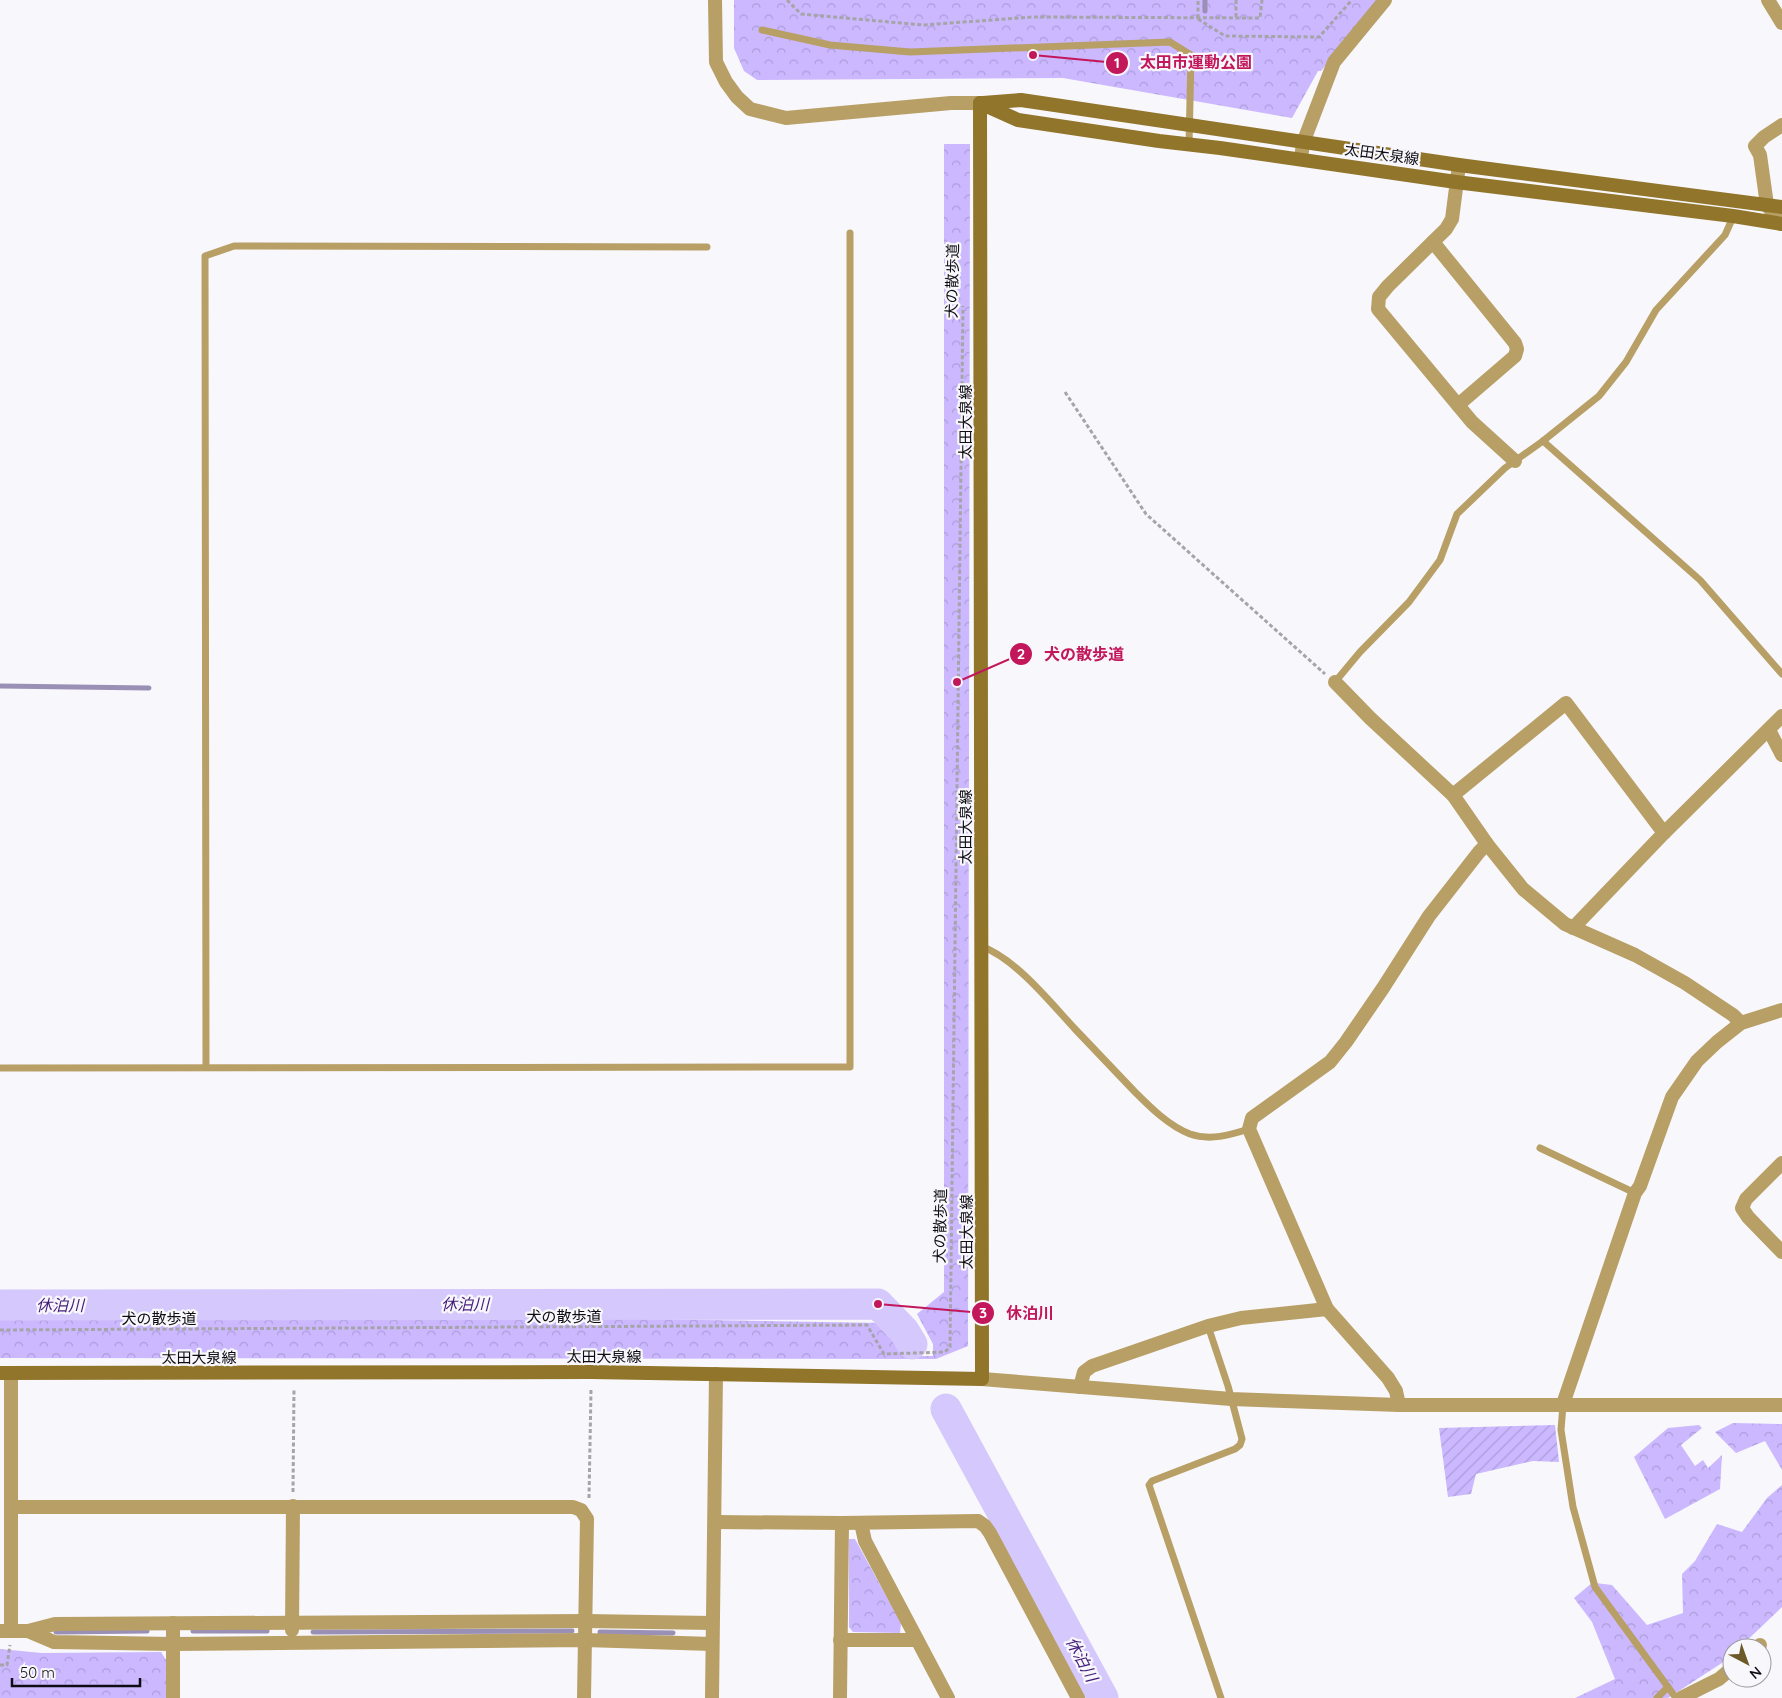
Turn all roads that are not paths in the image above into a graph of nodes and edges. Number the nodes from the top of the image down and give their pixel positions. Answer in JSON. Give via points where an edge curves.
{"nodes":[{"id":1,"x":715,"y":0,"type":"edge"},
{"id":2,"x":1385,"y":0,"type":"edge"},
{"id":3,"x":1768,"y":0,"type":"edge"},
{"id":4,"x":1781,"y":16,"type":"edge"},
{"id":5,"x":762,"y":30,"type":"dead end"},
{"id":6,"x":980,"y":103,"type":"junction"},
{"id":7,"x":1189,"y":125,"type":"junction"},
{"id":8,"x":1782,"y":125,"type":"edge"},
{"id":9,"x":1303,"y":143,"type":"junction"},
{"id":10,"x":1189,"y":144,"type":"junction"},
{"id":11,"x":1302,"y":159,"type":"junction"},
{"id":12,"x":1459,"y":165,"type":"junction"},
{"id":13,"x":1456,"y":182,"type":"junction"},
{"id":14,"x":1738,"y":201,"type":"junction"},
{"id":15,"x":1767,"y":205,"type":"junction"},
{"id":16,"x":1782,"y":207,"type":"edge"},
{"id":17,"x":1733,"y":216,"type":"junction"},
{"id":18,"x":1782,"y":224,"type":"edge"},
{"id":19,"x":850,"y":234,"type":"dead end"},
{"id":20,"x":1433,"y":242,"type":"junction"},
{"id":21,"x":707,"y":247,"type":"dead end"},
{"id":22,"x":1458,"y":405,"type":"junction"},
{"id":23,"x":1543,"y":441,"type":"junction"},
{"id":24,"x":1516,"y":461,"type":"junction"},
{"id":25,"x":1782,"y":674,"type":"edge"},
{"id":26,"x":1335,"y":682,"type":"joint"},
{"id":27,"x":1782,"y":716,"type":"edge"},
{"id":28,"x":1769,"y":730,"type":"junction"},
{"id":29,"x":1782,"y":755,"type":"edge"},
{"id":30,"x":1453,"y":795,"type":"junction"},
{"id":31,"x":1664,"y":833,"type":"junction"},
{"id":32,"x":1487,"y":844,"type":"junction"},
{"id":33,"x":1573,"y":928,"type":"junction"},
{"id":34,"x":981,"y":946,"type":"junction"},
{"id":35,"x":1782,"y":1011,"type":"edge"},
{"id":36,"x":1741,"y":1024,"type":"junction"},
{"id":37,"x":206,"y":1067,"type":"junction"},
{"id":38,"x":0,"y":1068,"type":"edge"},
{"id":39,"x":1249,"y":1129,"type":"junction"},
{"id":40,"x":1540,"y":1148,"type":"dead end"},
{"id":41,"x":1782,"y":1163,"type":"edge"},
{"id":42,"x":1635,"y":1193,"type":"junction"},
{"id":43,"x":1782,"y":1252,"type":"edge"},
{"id":44,"x":1327,"y":1309,"type":"junction"},
{"id":45,"x":1208,"y":1326,"type":"junction"},
{"id":46,"x":6,"y":1374,"type":"edge"},
{"id":47,"x":716,"y":1374,"type":"junction"},
{"id":48,"x":982,"y":1379,"type":"junction"},
{"id":49,"x":1080,"y":1387,"type":"junction"},
{"id":50,"x":1231,"y":1399,"type":"junction"},
{"id":51,"x":1563,"y":1404,"type":"junction"},
{"id":52,"x":1399,"y":1405,"type":"junction"},
{"id":53,"x":1782,"y":1405,"type":"edge"},
{"id":54,"x":293,"y":1506,"type":"junction"},
{"id":55,"x":12,"y":1507,"type":"junction"},
{"id":56,"x":715,"y":1522,"type":"junction"},
{"id":57,"x":842,"y":1523,"type":"junction"},
{"id":58,"x":861,"y":1523,"type":"junction"},
{"id":59,"x":586,"y":1621,"type":"junction"},
{"id":60,"x":173,"y":1623,"type":"junction"},
{"id":61,"x":292,"y":1623,"type":"junction"},
{"id":62,"x":712,"y":1623,"type":"junction"},
{"id":63,"x":28,"y":1631,"type":"junction"},
{"id":64,"x":7,"y":1635,"type":"edge"},
{"id":65,"x":585,"y":1640,"type":"junction"},
{"id":66,"x":840,"y":1640,"type":"junction"},
{"id":67,"x":917,"y":1640,"type":"junction"},
{"id":68,"x":292,"y":1643,"type":"junction"},
{"id":69,"x":173,"y":1644,"type":"junction"},
{"id":70,"x":712,"y":1644,"type":"junction"},
{"id":71,"x":1722,"y":1676,"type":"edge"},
{"id":72,"x":1668,"y":1687,"type":"junction"},
{"id":73,"x":173,"y":1698,"type":"edge"},
{"id":74,"x":584,"y":1698,"type":"edge"},
{"id":75,"x":712,"y":1698,"type":"edge"},
{"id":76,"x":840,"y":1698,"type":"edge"},
{"id":77,"x":948,"y":1698,"type":"edge"},
{"id":78,"x":1078,"y":1698,"type":"edge"},
{"id":79,"x":1221,"y":1698,"type":"edge"},
{"id":80,"x":1657,"y":1698,"type":"edge"},
{"id":81,"x":1676,"y":1698,"type":"edge"},
{"id":82,"x":1681,"y":1698,"type":"edge"}],
"edges":[{"from":1,"to":6,"type":"street","via":[[716,62],[736,97],[750,109],[786,118]]},
{"from":2,"to":9,"type":"street","via":[[1334,62]]},
{"from":3,"to":4,"type":"street"},
{"from":5,"to":7,"type":"lane","via":[[830,45],[910,52],[1170,42],[1191,55]]},
{"from":6,"to":7,"type":"main road","name":"太田大泉線","via":[[1021,100]]},
{"from":6,"to":10,"type":"main road","name":"太田大泉線","via":[[1018,120]]},
{"from":6,"to":34,"type":"main road","name":"太田大泉線"},
{"from":7,"to":9,"type":"main road","name":"太田大泉線"},
{"from":7,"to":10,"type":"lane"},
{"from":8,"to":15,"type":"street","via":[[1756,146]]},
{"from":9,"to":11,"type":"street"},
{"from":9,"to":12,"type":"main road","name":"太田大泉線"},
{"from":10,"to":11,"type":"main road","name":"太田大泉線"},
{"from":11,"to":13,"type":"main road","name":"太田大泉線"},
{"from":12,"to":13,"type":"street"},
{"from":12,"to":14,"type":"main road","name":"太田大泉線"},
{"from":13,"to":17,"type":"main road","name":"太田大泉線"},
{"from":13,"to":20,"type":"street","via":[[1452,219]]},
{"from":14,"to":15,"type":"main road","name":"太田大泉線"},
{"from":14,"to":17,"type":"lane"},
{"from":15,"to":16,"type":"main road","name":"太田大泉線"},
{"from":15,"to":18,"type":"street"},
{"from":17,"to":18,"type":"main road","name":"太田大泉線"},
{"from":17,"to":23,"type":"lane","via":[[1726,235],[1656,310],[1626,362],[1599,396]]},
{"from":19,"to":37,"type":"lane","via":[[850,1067]]},
{"from":20,"to":22,"type":"street","via":[[1379,297],[1378,308]]},
{"from":20,"to":22,"type":"street","via":[[1516,349],[1515,356]]},
{"from":21,"to":37,"type":"lane","via":[[234,246],[205,256]]},
{"from":22,"to":24,"type":"street","via":[[1472,422]]},
{"from":23,"to":24,"type":"lane"},
{"from":23,"to":25,"type":"lane","via":[[1700,580]]},
{"from":24,"to":26,"type":"lane","via":[[1457,514],[1440,560],[1409,602]]},
{"from":26,"to":30,"type":"street"},
{"from":27,"to":28,"type":"street"},
{"from":28,"to":29,"type":"street"},
{"from":28,"to":31,"type":"street"},
{"from":30,"to":31,"type":"street","via":[[1566,704]]},
{"from":30,"to":32,"type":"street"},
{"from":31,"to":33,"type":"street"},
{"from":32,"to":33,"type":"street","via":[[1523,889]]},
{"from":32,"to":39,"type":"street","via":[[1429,916],[1330,1062],[1252,1118]]},
{"from":33,"to":36,"type":"street","via":[[1635,954],[1685,983],[1733,1015]]},
{"from":34,"to":39,"type":"lane","via":[[993,950],[1043,994],[1105,1062],[1169,1122],[1190,1134],[1208,1137],[1225,1137]]},
{"from":34,"to":48,"type":"main road","name":"太田大泉線"},
{"from":35,"to":36,"type":"street"},
{"from":36,"to":42,"type":"street","via":[[1697,1061],[1672,1098]]},
{"from":37,"to":38,"type":"lane"},
{"from":39,"to":44,"type":"street"},
{"from":40,"to":42,"type":"lane"},
{"from":41,"to":43,"type":"street","via":[[1746,1199],[1742,1208]]},
{"from":42,"to":51,"type":"street"},
{"from":44,"to":45,"type":"street","via":[[1241,1318]]},
{"from":44,"to":52,"type":"street","via":[[1388,1378],[1396,1391]]},
{"from":45,"to":49,"type":"street","via":[[1092,1366],[1084,1372]]},
{"from":45,"to":50,"type":"lane"},
{"from":46,"to":47,"type":"main road","name":"太田大泉線"},
{"from":46,"to":55,"type":"street"},
{"from":47,"to":48,"type":"main road","name":"太田大泉線"},
{"from":47,"to":56,"type":"street"},
{"from":48,"to":49,"type":"street"},
{"from":49,"to":50,"type":"street"},
{"from":50,"to":52,"type":"street"},
{"from":50,"to":79,"type":"lane","via":[[1242,1439],[1240,1445],[1149,1485]]},
{"from":51,"to":52,"type":"street"},
{"from":51,"to":53,"type":"street"},
{"from":51,"to":72,"type":"lane","via":[[1561,1430],[1573,1506],[1595,1587]]},
{"from":54,"to":55,"type":"street"},
{"from":54,"to":59,"type":"street","via":[[573,1507],[581,1510],[587,1519]]},
{"from":54,"to":61,"type":"street"},
{"from":55,"to":64,"type":"street"},
{"from":56,"to":57,"type":"street"},
{"from":56,"to":62,"type":"street"},
{"from":57,"to":58,"type":"street"},
{"from":57,"to":66,"type":"street"},
{"from":58,"to":67,"type":"street","via":[[864,1541]]},
{"from":58,"to":78,"type":"street","via":[[978,1522],[985,1526]]},
{"from":59,"to":61,"type":"street"},
{"from":59,"to":62,"type":"street"},
{"from":59,"to":65,"type":"street"},
{"from":60,"to":61,"type":"street"},
{"from":60,"to":63,"type":"street","via":[[55,1624]]},
{"from":60,"to":69,"type":"street"},
{"from":61,"to":68,"type":"street"},
{"from":62,"to":70,"type":"street"},
{"from":63,"to":64,"type":"street"},
{"from":63,"to":69,"type":"street","via":[[54,1642]]},
{"from":65,"to":68,"type":"street"},
{"from":65,"to":70,"type":"street"},
{"from":65,"to":74,"type":"street"},
{"from":66,"to":67,"type":"street"},
{"from":66,"to":76,"type":"street"},
{"from":67,"to":77,"type":"street"},
{"from":68,"to":69,"type":"street"},
{"from":69,"to":73,"type":"street"},
{"from":70,"to":75,"type":"street"},
{"from":71,"to":82,"type":"street"},
{"from":72,"to":80,"type":"lane"},
{"from":72,"to":81,"type":"lane"}]}
